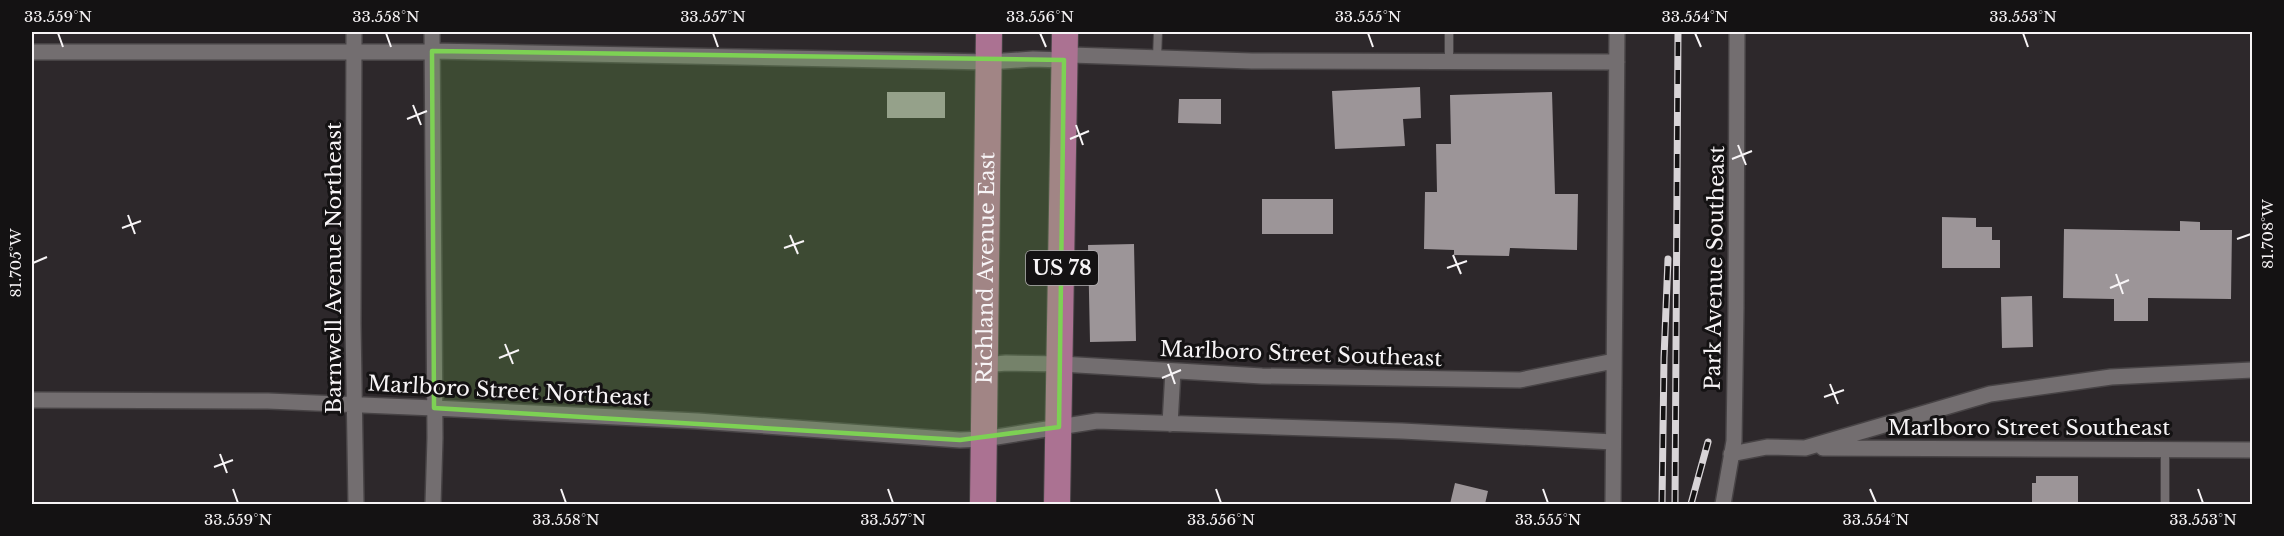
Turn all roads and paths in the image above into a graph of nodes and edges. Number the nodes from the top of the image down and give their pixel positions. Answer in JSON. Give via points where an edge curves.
{"nodes":[{"id":1,"x":354,"y":32,"type":"edge"},
{"id":2,"x":432,"y":32,"type":"edge"},
{"id":3,"x":989,"y":32,"type":"edge"},
{"id":4,"x":1065,"y":32,"type":"edge"},
{"id":5,"x":1158,"y":32,"type":"edge"},
{"id":6,"x":1449,"y":32,"type":"edge"},
{"id":7,"x":1617,"y":32,"type":"edge"},
{"id":8,"x":1737,"y":32,"type":"edge"},
{"id":9,"x":432,"y":51,"type":"junction"},
{"id":10,"x":32,"y":52,"type":"edge"},
{"id":11,"x":354,"y":52,"type":"junction"},
{"id":12,"x":1157,"y":58,"type":"junction"},
{"id":13,"x":1064,"y":60,"type":"junction"},
{"id":14,"x":989,"y":62,"type":"junction"},
{"id":15,"x":1449,"y":62,"type":"junction"},
{"id":16,"x":1617,"y":62,"type":"junction"},
{"id":17,"x":1614,"y":361,"type":"junction"},
{"id":18,"x":1060,"y":364,"type":"junction"},
{"id":19,"x":985,"y":365,"type":"junction"},
{"id":20,"x":2253,"y":370,"type":"edge"},
{"id":21,"x":1173,"y":371,"type":"junction"},
{"id":22,"x":32,"y":400,"type":"edge"},
{"id":23,"x":355,"y":405,"type":"junction"},
{"id":24,"x":434,"y":408,"type":"junction"},
{"id":25,"x":1170,"y":424,"type":"junction"},
{"id":26,"x":1059,"y":427,"type":"junction"},
{"id":27,"x":984,"y":439,"type":"junction"},
{"id":28,"x":1613,"y":442,"type":"junction"},
{"id":29,"x":1805,"y":448,"type":"junction"},
{"id":30,"x":2165,"y":450,"type":"junction"},
{"id":31,"x":2253,"y":450,"type":"edge"},
{"id":32,"x":1731,"y":454,"type":"junction"},
{"id":33,"x":356,"y":504,"type":"edge"},
{"id":34,"x":433,"y":504,"type":"edge"},
{"id":35,"x":983,"y":504,"type":"edge"},
{"id":36,"x":1057,"y":504,"type":"edge"},
{"id":37,"x":1613,"y":504,"type":"edge"},
{"id":38,"x":1723,"y":504,"type":"edge"},
{"id":39,"x":2165,"y":504,"type":"edge"}],
"edges":[{"from":1,"to":11,"type":"street","name":"Barnwell Avenue Northeast"},
{"from":2,"to":9,"type":"street"},
{"from":3,"to":14,"type":"main road","name":"Richland Avenue East"},
{"from":4,"to":13,"type":"main road","number":"US 78"},
{"from":5,"to":12,"type":"lane"},
{"from":6,"to":15,"type":"lane"},
{"from":7,"to":16,"type":"street"},
{"from":8,"to":32,"type":"street","name":"Park Avenue Southeast","via":[[1737,308]]},
{"from":9,"to":11,"type":"street"},
{"from":9,"to":14,"type":"street"},
{"from":9,"to":24,"type":"street"},
{"from":10,"to":11,"type":"street"},
{"from":11,"to":23,"type":"street","name":"Barnwell Avenue Northeast"},
{"from":12,"to":13,"type":"street","via":[[1071,55]]},
{"from":12,"to":15,"type":"street"},
{"from":13,"to":14,"type":"street"},
{"from":13,"to":18,"type":"main road","number":"US 78"},
{"from":14,"to":19,"type":"main road","name":"Richland Avenue East"},
{"from":15,"to":16,"type":"street"},
{"from":16,"to":17,"type":"street"},
{"from":17,"to":21,"type":"street","name":"Marlboro Street Southeast","via":[[1520,380]]},
{"from":17,"to":28,"type":"street"},
{"from":18,"to":19,"type":"street","name":"Marlboro Street Southeast"},
{"from":18,"to":21,"type":"street","name":"Marlboro Street Southeast"},
{"from":18,"to":26,"type":"main road","number":"US 78"},
{"from":19,"to":27,"type":"main road","name":"Richland Avenue East"},
{"from":20,"to":29,"type":"street","name":"Marlboro Street Southeast","via":[[2110,377],[1990,394]]},
{"from":21,"to":25,"type":"street"},
{"from":22,"to":23,"type":"street","name":"Marlboro Street Northeast"},
{"from":23,"to":24,"type":"street","name":"Marlboro Street Northeast"},
{"from":23,"to":33,"type":"street","name":"Barnwell Avenue Northeast"},
{"from":24,"to":27,"type":"street","name":"Marlboro Street Northeast"},
{"from":24,"to":34,"type":"street"},
{"from":25,"to":26,"type":"street","via":[[1097,421]]},
{"from":25,"to":28,"type":"street"},
{"from":26,"to":27,"type":"street"},
{"from":26,"to":36,"type":"main road","number":"US 78"},
{"from":27,"to":35,"type":"main road","name":"Richland Avenue East"},
{"from":28,"to":37,"type":"street"},
{"from":29,"to":30,"type":"street","name":"Marlboro Street Southeast"},
{"from":29,"to":32,"type":"street","name":"Marlboro Street Southeast","via":[[1767,447]]},
{"from":30,"to":31,"type":"street","name":"Marlboro Street Southeast"},
{"from":30,"to":39,"type":"lane"},
{"from":32,"to":38,"type":"street","name":"Park Avenue Southeast"}]}
